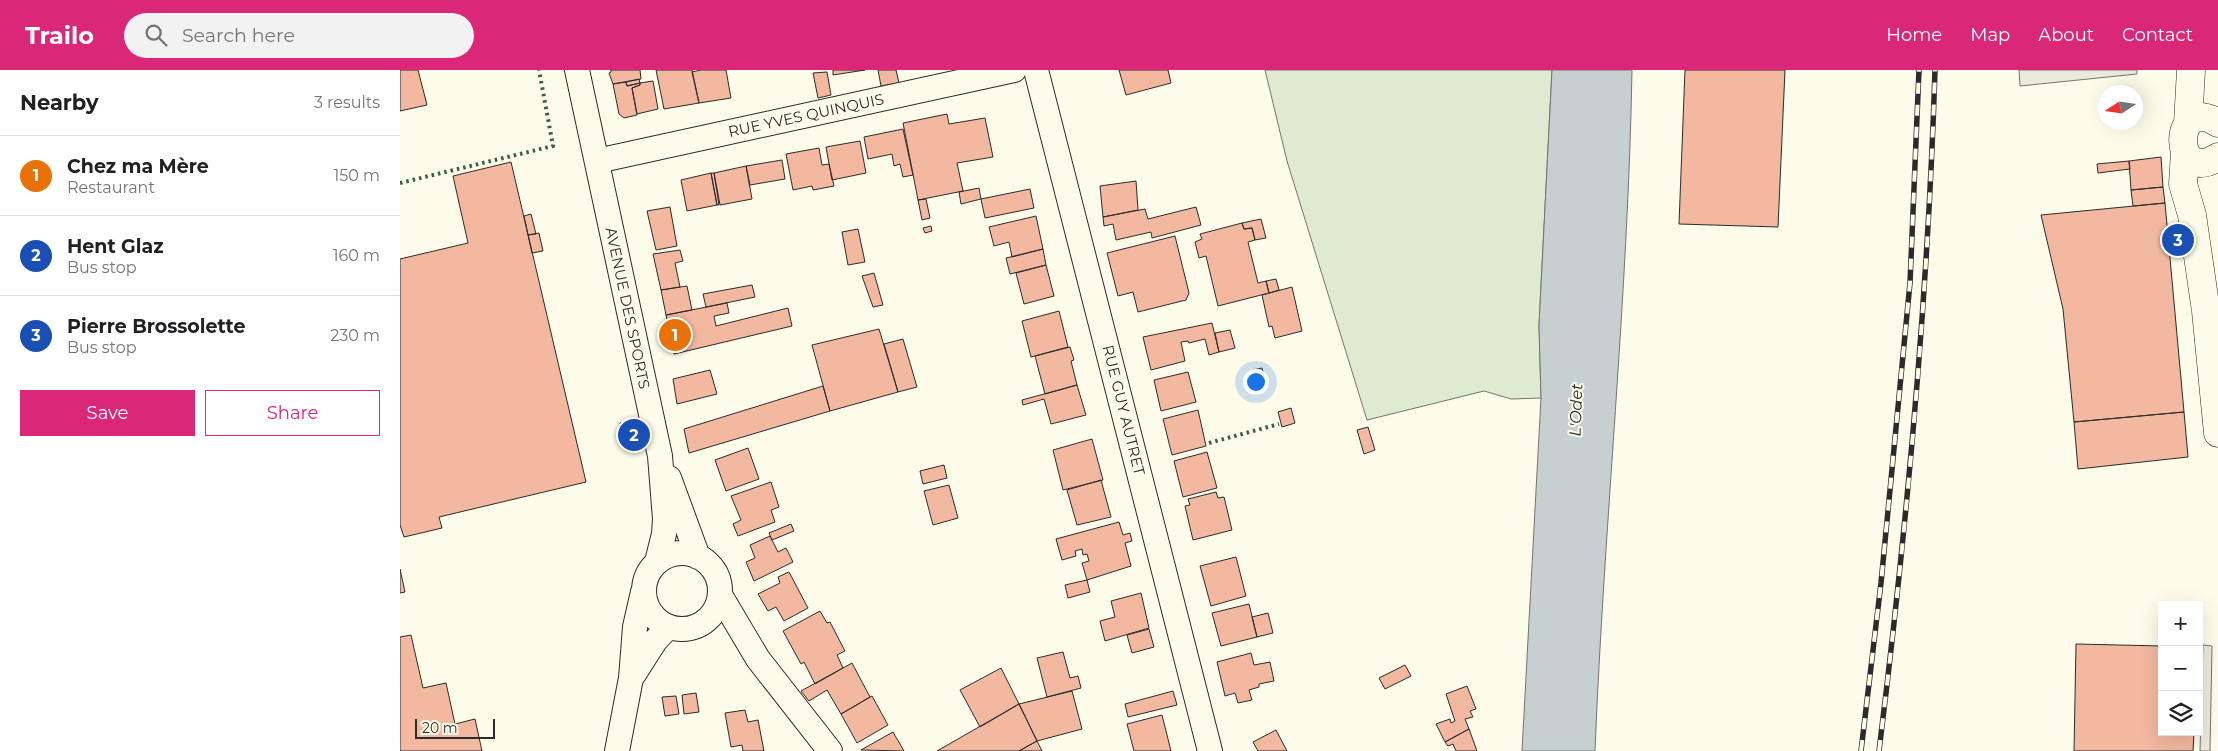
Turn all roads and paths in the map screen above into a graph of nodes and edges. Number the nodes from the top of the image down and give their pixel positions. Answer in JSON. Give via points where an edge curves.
{"nodes":[{"id":1,"x":577,"y":70,"type":"edge"},
{"id":2,"x":1014,"y":70,"type":"edge"},
{"id":3,"x":1036,"y":70,"type":"edge"},
{"id":4,"x":2191,"y":70,"type":"edge"},
{"id":5,"x":2201,"y":70,"type":"edge"},
{"id":6,"x":2206,"y":122,"type":"edge"},
{"id":7,"x":2185,"y":152,"type":"junction"},
{"id":8,"x":2215,"y":159,"type":"edge"},
{"id":9,"x":597,"y":161,"type":"junction"},
{"id":10,"x":2192,"y":215,"type":"junction"},
{"id":11,"x":2218,"y":433,"type":"edge"},
{"id":12,"x":660,"y":456,"type":"junction"},
{"id":13,"x":698,"y":557,"type":"junction"},
{"id":14,"x":657,"y":562,"type":"junction"},
{"id":15,"x":643,"y":592,"type":"junction"},
{"id":16,"x":720,"y":594,"type":"junction"},
{"id":17,"x":700,"y":625,"type":"junction"},
{"id":18,"x":668,"y":627,"type":"junction"},
{"id":19,"x":758,"y":659,"type":"junction"},
{"id":20,"x":631,"y":678,"type":"junction"},
{"id":21,"x":617,"y":751,"type":"edge"},
{"id":22,"x":830,"y":751,"type":"edge"},
{"id":23,"x":1210,"y":751,"type":"edge"}],
"edges":[{"from":1,"to":9,"type":"street","name":"AVENUE DES SPORTS"},
{"from":2,"to":9,"type":"street","name":"RUE YVES QUINQUIS"},
{"from":3,"to":23,"type":"street","name":"RUE GUY AUTRET"},
{"from":4,"to":6,"type":"main road"},
{"from":5,"to":6,"type":"main road","via":[[2209,90]]},
{"from":6,"to":7,"type":"main road","via":[[2182,136]]},
{"from":7,"to":8,"type":"main road","via":[[2200,162]]},
{"from":7,"to":10,"type":"main road","via":[[2183,184]]},
{"from":8,"to":10,"type":"main road","via":[[2207,170]]},
{"from":9,"to":12,"type":"street","name":"AVENUE DES SPORTS"},
{"from":10,"to":11,"type":"main road","via":[[2206,311]]},
{"from":12,"to":13,"type":"street","name":"AVENUE DES SPORTS"},
{"from":12,"to":14,"type":"street","name":"AVENUE DES SPORTS","via":[[666,520]]},
{"from":13,"to":14,"type":"street","via":[[677,553]]},
{"from":13,"to":16,"type":"street","via":[[715,572]]},
{"from":14,"to":15,"type":"street","via":[[644,580]]},
{"from":15,"to":18,"type":"street","via":[[653,618]]},
{"from":15,"to":20,"type":"street","via":[[635,628]]},
{"from":16,"to":17,"type":"street","via":[[710,618]]},
{"from":16,"to":19,"type":"street"},
{"from":17,"to":18,"type":"street","via":[[685,630]]},
{"from":17,"to":19,"type":"street","via":[[719,631]]},
{"from":18,"to":20,"type":"street"},
{"from":19,"to":22,"type":"street"},
{"from":20,"to":21,"type":"street"}]}
